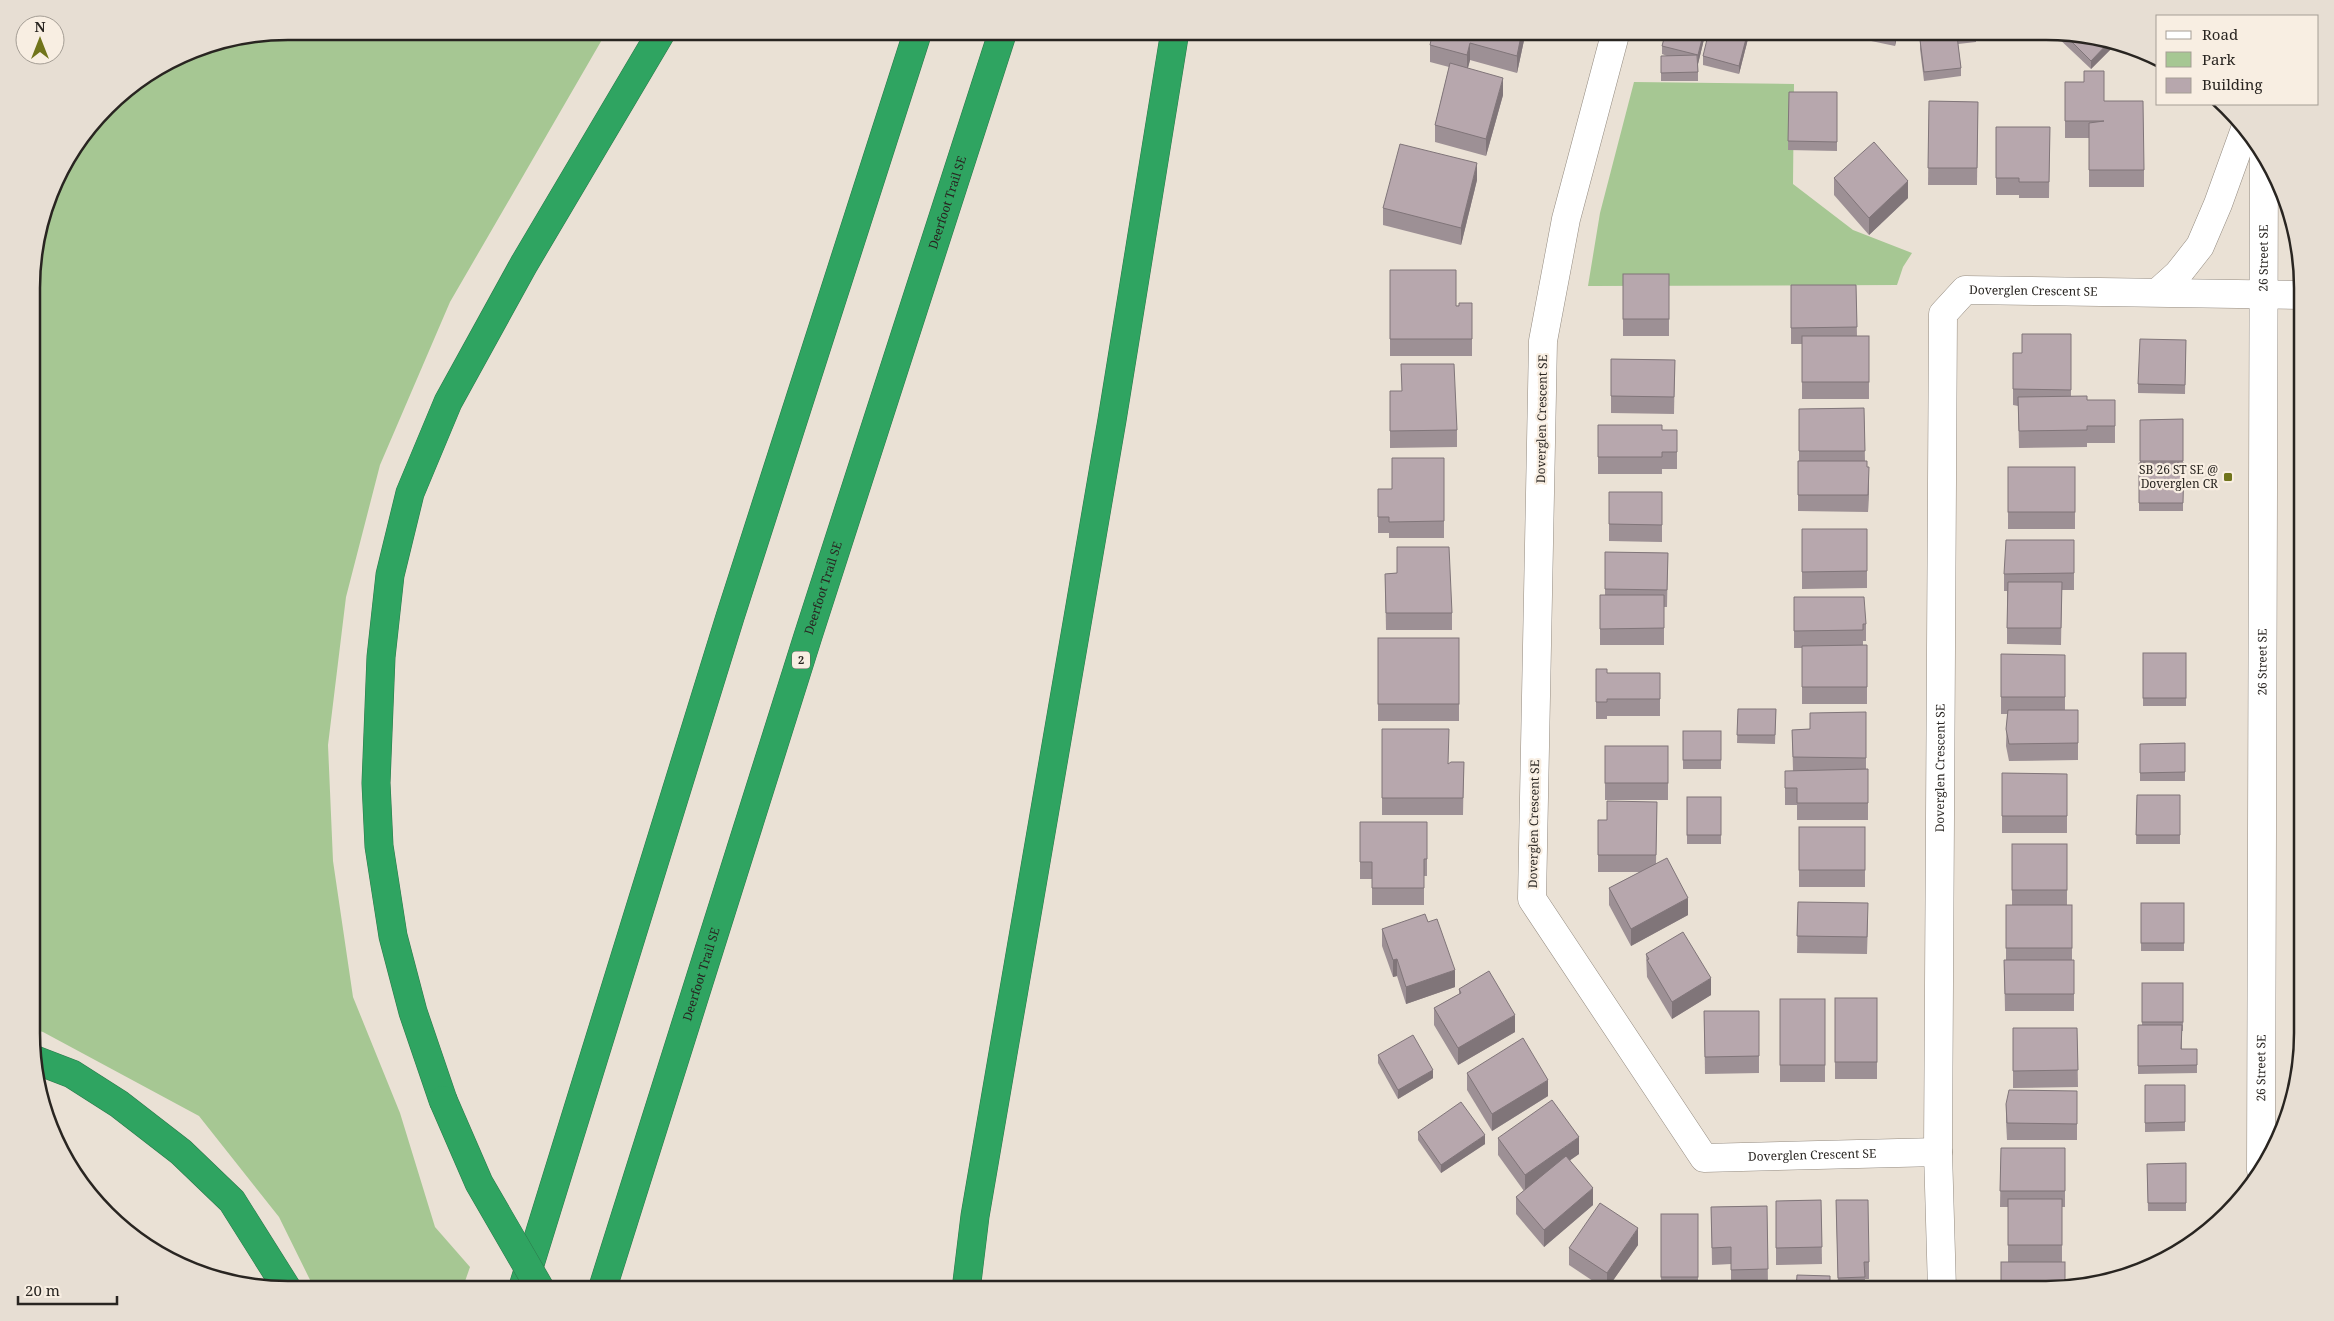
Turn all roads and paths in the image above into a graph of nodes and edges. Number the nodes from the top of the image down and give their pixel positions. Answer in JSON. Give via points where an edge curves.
{"nodes":[{"id":1,"x":657,"y":40,"type":"edge"},
{"id":2,"x":915,"y":40,"type":"edge"},
{"id":3,"x":1001,"y":40,"type":"edge"},
{"id":4,"x":1174,"y":40,"type":"edge"},
{"id":5,"x":1614,"y":40,"type":"edge"},
{"id":6,"x":2242,"y":136,"type":"edge"},
{"id":7,"x":2264,"y":170,"type":"edge"},
{"id":8,"x":2158,"y":292,"type":"junction"},
{"id":9,"x":2265,"y":294,"type":"junction"},
{"id":10,"x":2294,"y":295,"type":"edge"},
{"id":11,"x":42,"y":1062,"type":"edge"},
{"id":12,"x":1938,"y":1152,"type":"junction"},
{"id":13,"x":2261,"y":1157,"type":"edge"},
{"id":14,"x":282,"y":1281,"type":"edge"},
{"id":15,"x":525,"y":1281,"type":"edge"},
{"id":16,"x":537,"y":1281,"type":"edge"},
{"id":17,"x":605,"y":1281,"type":"edge"},
{"id":18,"x":967,"y":1281,"type":"edge"},
{"id":19,"x":1942,"y":1281,"type":"edge"}],
"edges":[{"from":1,"to":16,"type":"highway","bridge":true,"via":[[524,264],[448,402],[410,493],[390,575],[381,657],[376,783],[379,846],[393,936],[443,1100],[479,1183]]},
{"from":2,"to":15,"type":"highway","via":[[730,618]]},
{"from":3,"to":17,"type":"highway","name":"Deerfoot Trail SE","number":"2","via":[[808,636]]},
{"from":4,"to":18,"type":"highway","via":[[1111,430],[977,1206]]},
{"from":5,"to":12,"type":"street","name":"Doverglen Crescent SE","via":[[1566,219],[1543,341],[1532,899],[1704,1158]]},
{"from":6,"to":8,"type":"street","via":[[2200,246],[2178,274]]},
{"from":7,"to":9,"type":"street","name":"26 Street SE"},
{"from":8,"to":9,"type":"street","name":"Doverglen Crescent SE"},
{"from":8,"to":12,"type":"street","name":"Doverglen Crescent SE","via":[[1965,290],[1943,314]]},
{"from":9,"to":10,"type":"street","name":"Doverglen Crescent SE"},
{"from":9,"to":13,"type":"street","name":"26 Street SE"},
{"from":11,"to":14,"type":"highway","via":[[72,1074],[119,1104],[181,1152],[232,1201]]},
{"from":12,"to":19,"type":"street"}]}
